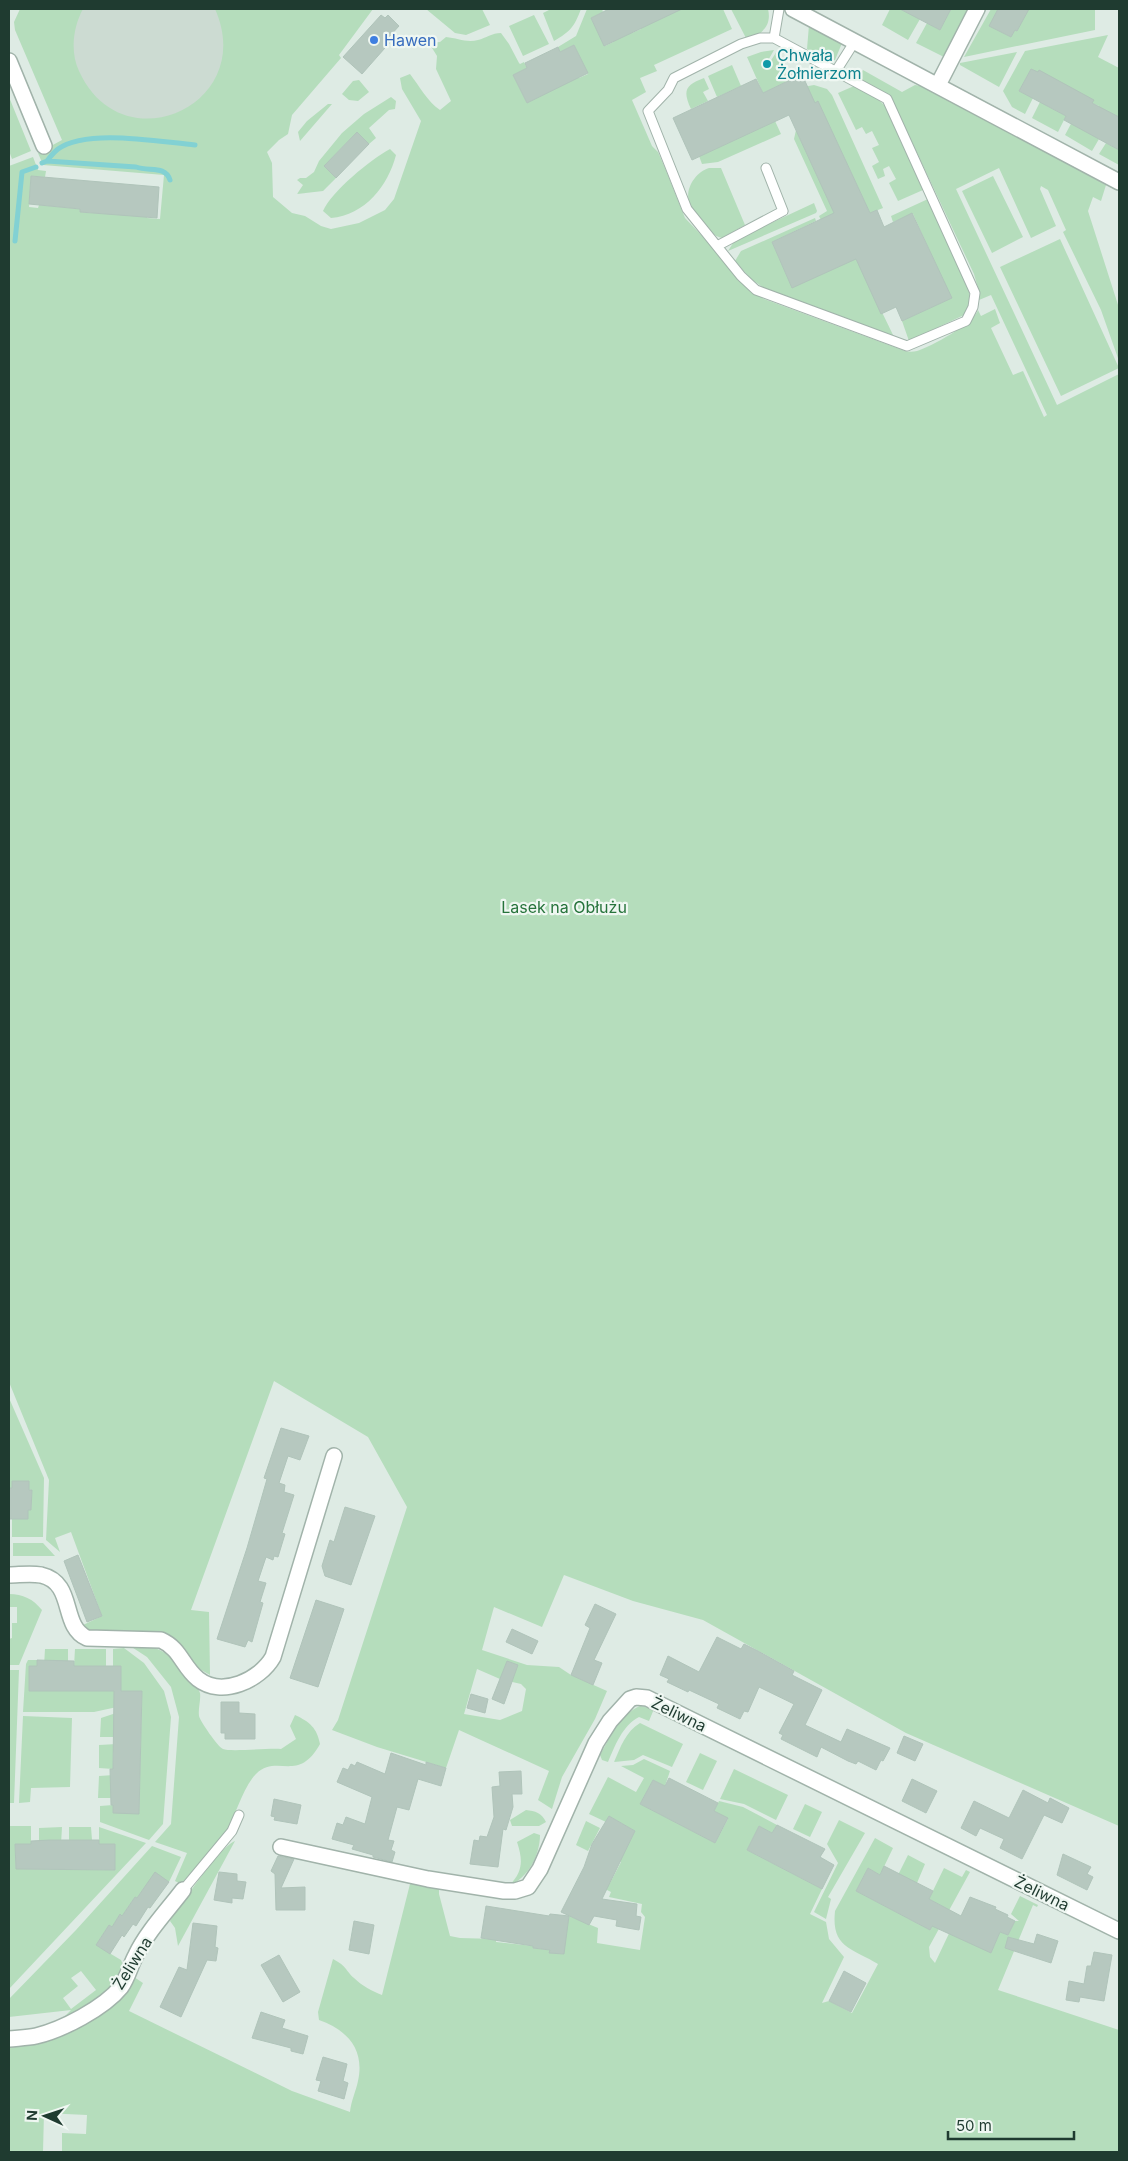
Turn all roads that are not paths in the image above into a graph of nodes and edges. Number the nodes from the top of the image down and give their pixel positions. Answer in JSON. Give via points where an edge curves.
{"nodes":[{"id":1,"x":779,"y":9,"type":"edge"},
{"id":2,"x":793,"y":9,"type":"edge"},
{"id":3,"x":977,"y":9,"type":"edge"},
{"id":4,"x":774,"y":38,"type":"junction"},
{"id":5,"x":855,"y":40,"type":"junction"},
{"id":6,"x":9,"y":61,"type":"edge"},
{"id":7,"x":836,"y":71,"type":"junction"},
{"id":8,"x":938,"y":85,"type":"junction"},
{"id":9,"x":44,"y":146,"type":"dead end"},
{"id":10,"x":766,"y":168,"type":"dead end"},
{"id":11,"x":1119,"y":182,"type":"edge"},
{"id":12,"x":717,"y":246,"type":"junction"},
{"id":13,"x":334,"y":1456,"type":"dead end"},
{"id":14,"x":9,"y":1575,"type":"edge"},
{"id":15,"x":239,"y":1815,"type":"dead end"},
{"id":16,"x":281,"y":1847,"type":"dead end"},
{"id":17,"x":183,"y":1890,"type":"joint"},
{"id":18,"x":1119,"y":1931,"type":"edge"},
{"id":19,"x":9,"y":2039,"type":"edge"}],
"edges":[{"from":1,"to":4,"type":"lane"},
{"from":2,"to":5,"type":"street"},
{"from":3,"to":8,"type":"street"},
{"from":4,"to":7,"type":"lane"},
{"from":4,"to":12,"type":"lane","via":[[760,38],[741,44],[674,78],[668,90],[648,111],[687,209]]},
{"from":5,"to":7,"type":"lane"},
{"from":5,"to":8,"type":"street"},
{"from":6,"to":9,"type":"street"},
{"from":7,"to":12,"type":"lane","via":[[886,99],[975,293],[966,321],[908,346],[756,290]]},
{"from":8,"to":11,"type":"street"},
{"from":10,"to":12,"type":"lane","via":[[783,211]]},
{"from":13,"to":14,"type":"street","via":[[273,1657],[261,1672],[243,1683],[222,1686],[200,1680],[188,1669],[179,1652],[161,1640],[87,1638],[80,1635],[65,1598],[54,1581],[42,1576]]},
{"from":15,"to":17,"type":"lane","name":"Żeliwna","via":[[232,1831]]},
{"from":16,"to":18,"type":"street","name":"Żeliwna","via":[[428,1879],[504,1891],[522,1890],[540,1869],[605,1728],[623,1705],[630,1699],[641,1697]]},
{"from":17,"to":19,"type":"street","name":"Żeliwna","via":[[145,1941],[125,1980],[95,2010],[35,2036]]}]}
